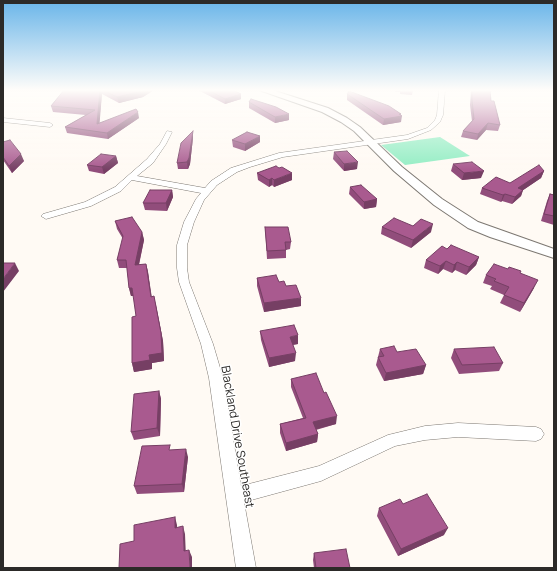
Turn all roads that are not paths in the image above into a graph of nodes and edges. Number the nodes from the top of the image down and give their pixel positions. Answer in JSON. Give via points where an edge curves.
{"nodes":[{"id":1,"x":338,"y":117,"type":"edge"},
{"id":2,"x":439,"y":117,"type":"edge"},
{"id":3,"x":3,"y":120,"type":"edge"},
{"id":4,"x":50,"y":125,"type":"dead end"},
{"id":5,"x":169,"y":132,"type":"dead end"},
{"id":6,"x":371,"y":143,"type":"junction"},
{"id":7,"x":132,"y":178,"type":"junction"},
{"id":8,"x":206,"y":191,"type":"junction"},
{"id":9,"x":46,"y":216,"type":"dead end"},
{"id":10,"x":554,"y":254,"type":"edge"},
{"id":11,"x":536,"y":434,"type":"dead end"},
{"id":12,"x":234,"y":496,"type":"junction"},
{"id":13,"x":246,"y":568,"type":"edge"}],
"edges":[{"from":1,"to":6,"type":"street","via":[[357,129]]},
{"from":2,"to":6,"type":"street","name":"Blackland Drive Southeast","via":[[429,129],[408,137]]},
{"from":3,"to":4,"type":"street"},
{"from":5,"to":7,"type":"street","via":[[156,154]]},
{"from":6,"to":8,"type":"street","name":"Blackland Drive Southeast","via":[[261,160],[234,170]]},
{"from":6,"to":10,"type":"street","via":[[438,202],[473,225]]},
{"from":7,"to":8,"type":"street"},
{"from":7,"to":9,"type":"street","via":[[111,194]]},
{"from":8,"to":12,"type":"street","name":"Blackland Drive Southeast","via":[[184,233],[182,268],[216,378]]},
{"from":11,"to":12,"type":"street","via":[[458,430],[425,433],[393,440],[321,473]]},
{"from":12,"to":13,"type":"street","name":"Blackland Drive Southeast"}]}
